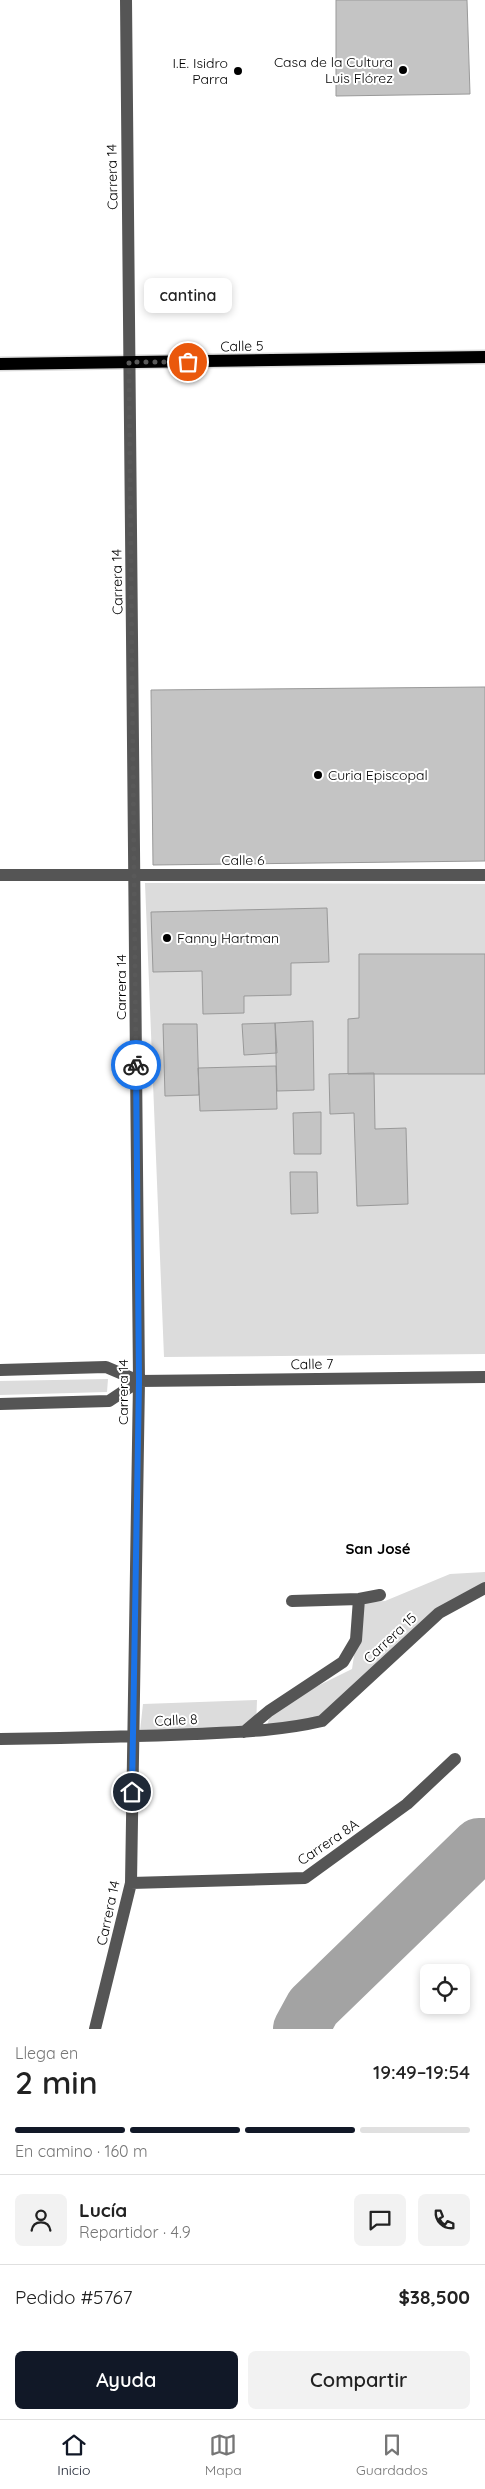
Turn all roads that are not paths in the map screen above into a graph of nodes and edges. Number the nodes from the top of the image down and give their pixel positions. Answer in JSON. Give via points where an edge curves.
{"nodes":[{"id":1,"x":126,"y":0,"type":"edge"},
{"id":2,"x":485,"y":357,"type":"edge"},
{"id":3,"x":129,"y":362,"type":"junction"},
{"id":4,"x":0,"y":364,"type":"edge"},
{"id":5,"x":0,"y":875,"type":"edge"},
{"id":6,"x":135,"y":875,"type":"junction"},
{"id":7,"x":485,"y":875,"type":"edge"},
{"id":8,"x":0,"y":1370,"type":"edge"},
{"id":9,"x":485,"y":1377,"type":"edge"},
{"id":10,"x":139,"y":1381,"type":"junction"},
{"id":11,"x":0,"y":1404,"type":"edge"},
{"id":12,"x":485,"y":1588,"type":"edge"},
{"id":13,"x":380,"y":1595,"type":"dead end"},
{"id":14,"x":359,"y":1599,"type":"junction"},
{"id":15,"x":292,"y":1601,"type":"dead end"},
{"id":16,"x":322,"y":1721,"type":"joint"},
{"id":17,"x":244,"y":1732,"type":"junction"},
{"id":18,"x":133,"y":1737,"type":"junction"},
{"id":19,"x":0,"y":1739,"type":"edge"},
{"id":20,"x":455,"y":1759,"type":"dead end"},
{"id":21,"x":131,"y":1883,"type":"junction"},
{"id":22,"x":95,"y":2029,"type":"edge"}],
"edges":[{"from":1,"to":3,"type":"street","name":"Carrera 14"},
{"from":2,"to":3,"type":"main road","name":"Calle 5"},
{"from":3,"to":4,"type":"main road","name":"Calle 5"},
{"from":3,"to":6,"type":"street","name":"Carrera 14"},
{"from":5,"to":6,"type":"street","name":"Calle 6"},
{"from":6,"to":7,"type":"street","name":"Calle 6"},
{"from":6,"to":10,"type":"street","name":"Carrera 14"},
{"from":8,"to":10,"type":"street","name":"Calle 7","via":[[106,1367]]},
{"from":9,"to":10,"type":"street","name":"Calle 7"},
{"from":10,"to":11,"type":"street","via":[[109,1401]]},
{"from":10,"to":18,"type":"street","name":"Carrera 14"},
{"from":12,"to":16,"type":"street","name":"Carrera 15","via":[[439,1613]]},
{"from":13,"to":14,"type":"street"},
{"from":14,"to":15,"type":"street"},
{"from":14,"to":17,"type":"street","via":[[356,1640],[343,1662],[269,1711]]},
{"from":16,"to":17,"type":"street","name":"Calle 8"},
{"from":17,"to":18,"type":"street","name":"Calle 8"},
{"from":18,"to":19,"type":"street","name":"Calle 8"},
{"from":18,"to":21,"type":"street","name":"Carrera 14"},
{"from":20,"to":21,"type":"street","name":"Carrera 8A","via":[[407,1804],[305,1878]]},
{"from":21,"to":22,"type":"street","name":"Carrera 14"}]}
